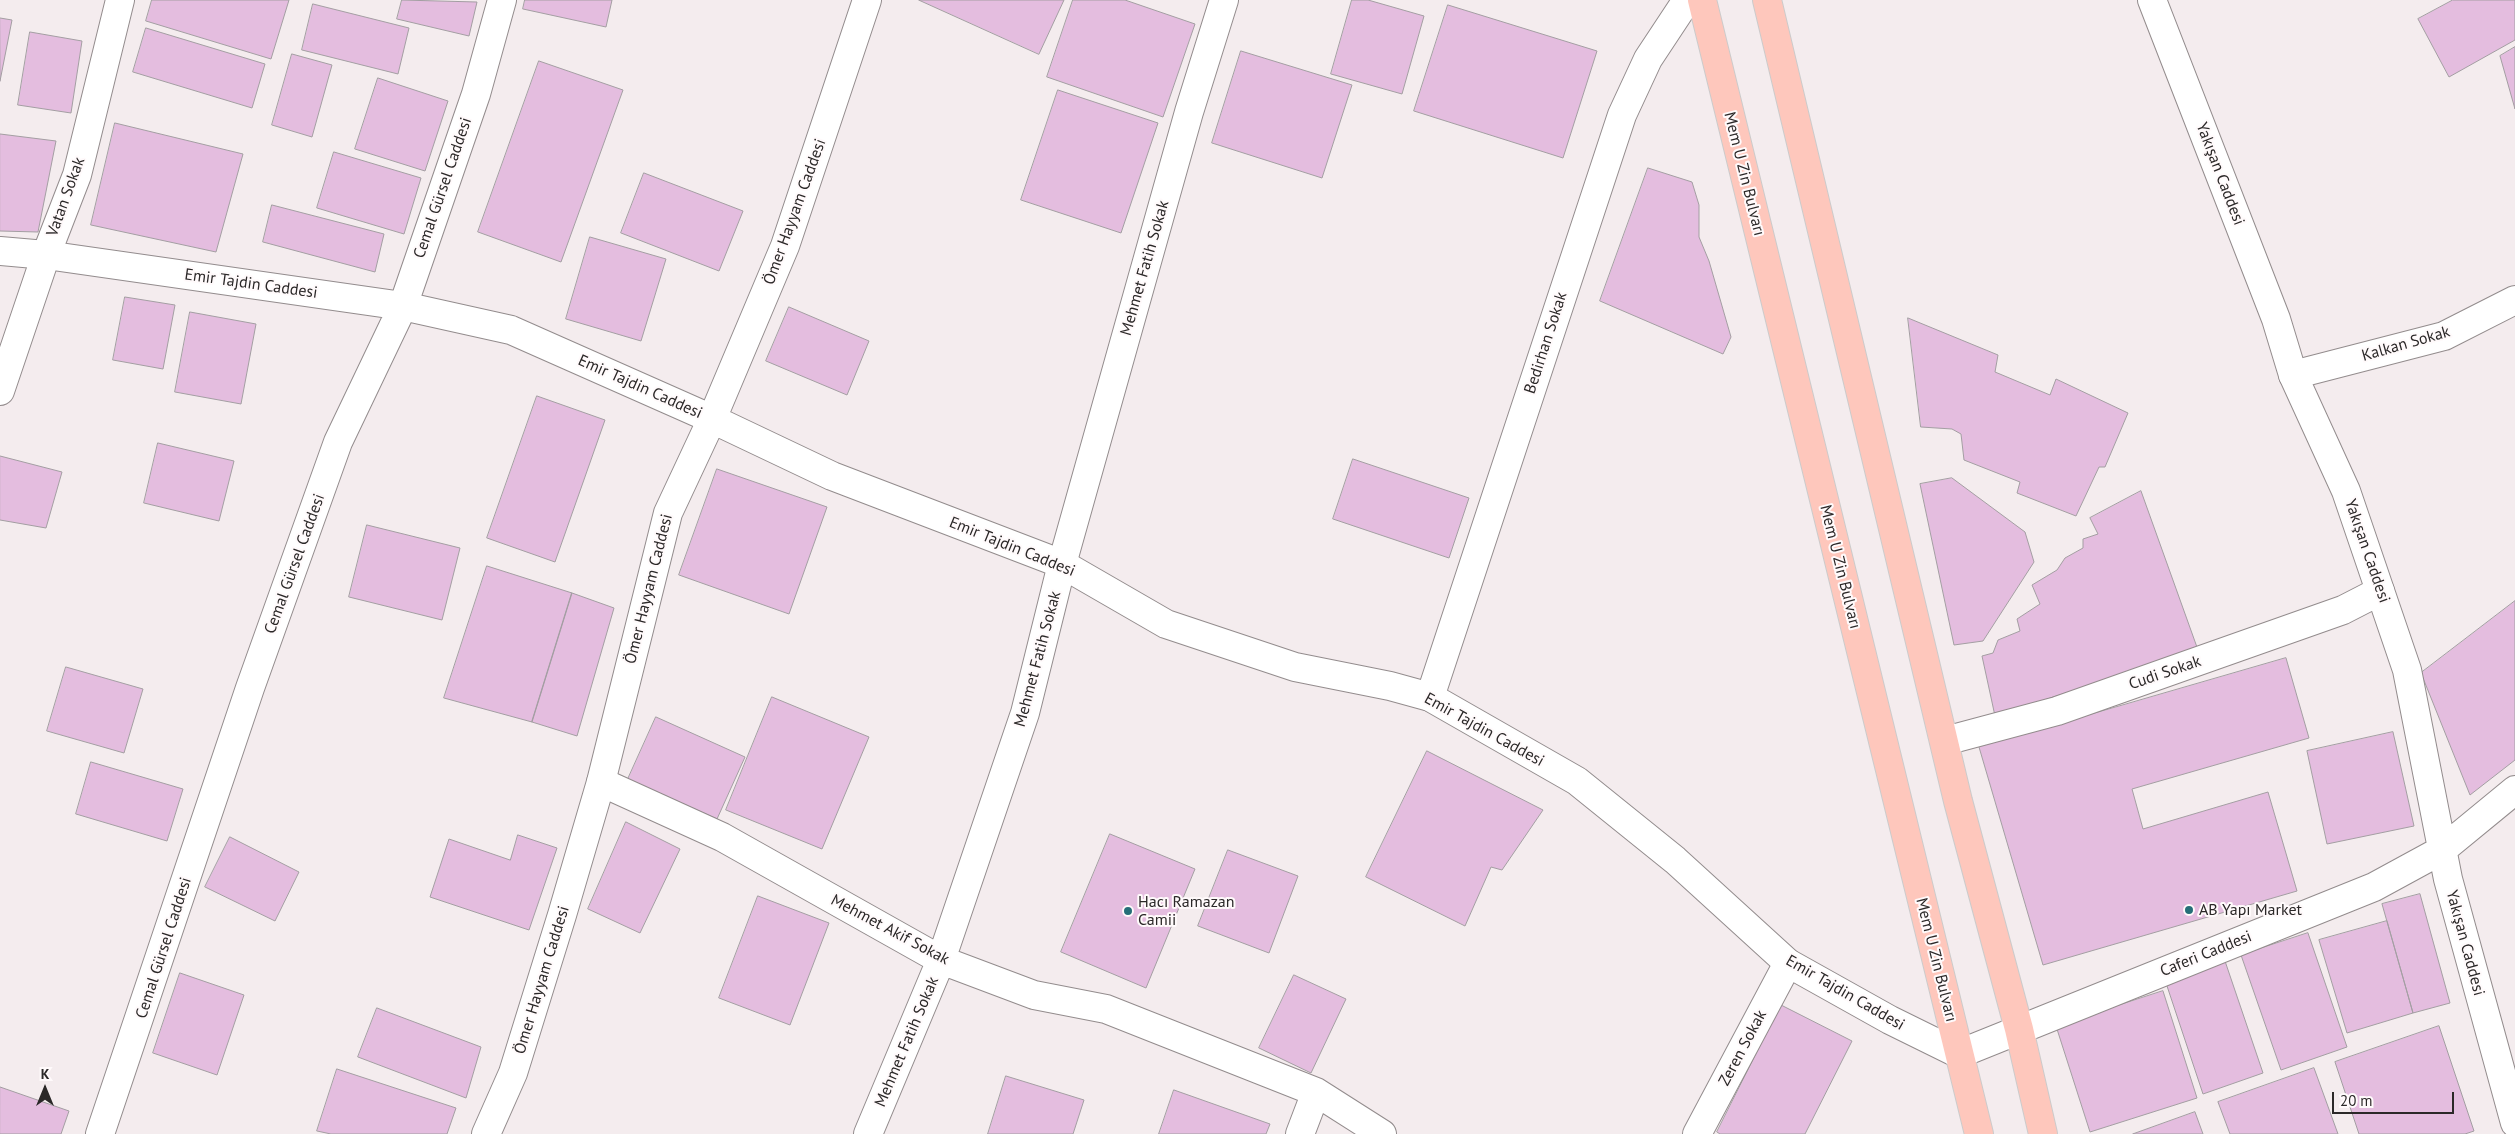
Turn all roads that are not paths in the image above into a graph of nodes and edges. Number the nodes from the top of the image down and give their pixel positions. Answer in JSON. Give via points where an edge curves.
{"nodes":[{"id":1,"x":120,"y":0,"type":"edge"},
{"id":2,"x":502,"y":0,"type":"edge"},
{"id":3,"x":867,"y":0,"type":"edge"},
{"id":4,"x":1224,"y":0,"type":"edge"},
{"id":5,"x":1687,"y":0,"type":"edge"},
{"id":6,"x":1702,"y":0,"type":"edge"},
{"id":7,"x":1767,"y":0,"type":"edge"},
{"id":8,"x":2152,"y":0,"type":"edge"},
{"id":9,"x":0,"y":251,"type":"edge"},
{"id":10,"x":46,"y":255,"type":"junction"},
{"id":11,"x":2515,"y":300,"type":"edge"},
{"id":12,"x":403,"y":306,"type":"junction"},
{"id":13,"x":2292,"y":375,"type":"junction"},
{"id":14,"x":0,"y":391,"type":"edge"},
{"id":15,"x":712,"y":419,"type":"junction"},
{"id":16,"x":1062,"y":564,"type":"junction"},
{"id":17,"x":2380,"y":591,"type":"junction"},
{"id":18,"x":1430,"y":697,"type":"junction"},
{"id":19,"x":1945,"y":741,"type":"junction"},
{"id":20,"x":601,"y":782,"type":"junction"},
{"id":21,"x":2515,"y":790,"type":"edge"},
{"id":22,"x":2442,"y":850,"type":"junction"},
{"id":23,"x":941,"y":960,"type":"junction"},
{"id":24,"x":1788,"y":963,"type":"junction"},
{"id":25,"x":2019,"y":1029,"type":"junction"},
{"id":26,"x":1959,"y":1054,"type":"junction"},
{"id":27,"x":1316,"y":1092,"type":"junction"},
{"id":28,"x":2515,"y":1123,"type":"edge"},
{"id":29,"x":100,"y":1134,"type":"edge"},
{"id":30,"x":486,"y":1134,"type":"edge"},
{"id":31,"x":868,"y":1134,"type":"edge"},
{"id":32,"x":1300,"y":1134,"type":"edge"},
{"id":33,"x":1382,"y":1134,"type":"edge"},
{"id":34,"x":1697,"y":1134,"type":"edge"},
{"id":35,"x":1979,"y":1134,"type":"edge"},
{"id":36,"x":2044,"y":1134,"type":"edge"}],
"edges":[{"from":1,"to":10,"type":"street","name":"Vatan Sokak","via":[[77,175]]},
{"from":2,"to":12,"type":"street","name":"Cemal Gürsel Caddesi","via":[[476,94]]},
{"from":3,"to":15,"type":"street","name":"Ömer Hayyam Caddesi","via":[[785,246]]},
{"from":4,"to":16,"type":"street","name":"Mehmet Fatih Sokak","via":[[1189,112]]},
{"from":5,"to":18,"type":"street","name":"Bedirhan Sokak","via":[[1648,59],[1622,115]]},
{"from":6,"to":26,"type":"main road","name":"Mem U Zin Bulvarı"},
{"from":7,"to":19,"type":"main road"},
{"from":8,"to":13,"type":"street","name":"Yakışan Caddesi","via":[[2276,319]]},
{"from":9,"to":10,"type":"street","name":"Emir Tajdin Caddesi"},
{"from":10,"to":12,"type":"street","name":"Emir Tajdin Caddesi"},
{"from":10,"to":14,"type":"street","name":"Vatan Sokak"},
{"from":11,"to":13,"type":"street","name":"Kalkan Sokak","via":[[2444,336]]},
{"from":12,"to":15,"type":"street","name":"Emir Tajdin Caddesi","via":[[511,330]]},
{"from":12,"to":29,"type":"street","name":"Cemal Gürsel Caddesi","via":[[338,442],[250,688]]},
{"from":13,"to":17,"type":"street","name":"Yakışan Caddesi","via":[[2346,491]]},
{"from":15,"to":16,"type":"street","name":"Emir Tajdin Caddesi","via":[[832,476]]},
{"from":15,"to":20,"type":"street","name":"Ömer Hayyam Caddesi","via":[[668,513]]},
{"from":16,"to":18,"type":"street","name":"Emir Tajdin Caddesi","via":[[1166,624],[1295,667]]},
{"from":16,"to":23,"type":"street","name":"Mehmet Fatih Sokak","via":[[1025,713]]},
{"from":17,"to":19,"type":"street","name":"Cudi Sokak","via":[[2343,610],[2057,711]]},
{"from":17,"to":22,"type":"street","name":"Yakışan Caddesi","via":[[2407,670]]},
{"from":18,"to":24,"type":"street","name":"Emir Tajdin Caddesi","via":[[1577,781],[1674,860]]},
{"from":19,"to":25,"type":"main road"},
{"from":20,"to":23,"type":"street","name":"Mehmet Akif Sokak","via":[[722,837]]},
{"from":20,"to":30,"type":"street","name":"Ömer Hayyam Caddesi","via":[[513,1072]]},
{"from":21,"to":22,"type":"street","name":"Caferi Caddesi"},
{"from":22,"to":25,"type":"street","name":"Caferi Caddesi","via":[[2374,887]]},
{"from":22,"to":28,"type":"street","name":"Yakışan Caddesi"},
{"from":23,"to":27,"type":"street","name":"Mehmet Akif Sokak","via":[[1034,995],[1106,1009]]},
{"from":23,"to":31,"type":"street","name":"Mehmet Fatih Sokak"},
{"from":24,"to":26,"type":"street","name":"Emir Tajdin Caddesi"},
{"from":24,"to":34,"type":"street","name":"Zeren Sokak"},
{"from":25,"to":26,"type":"street"},
{"from":25,"to":36,"type":"main road"},
{"from":26,"to":35,"type":"main road","name":"Mem U Zin Bulvarı"},
{"from":27,"to":32,"type":"street"},
{"from":27,"to":33,"type":"street","name":"Mehmet Akif Sokak"}]}
